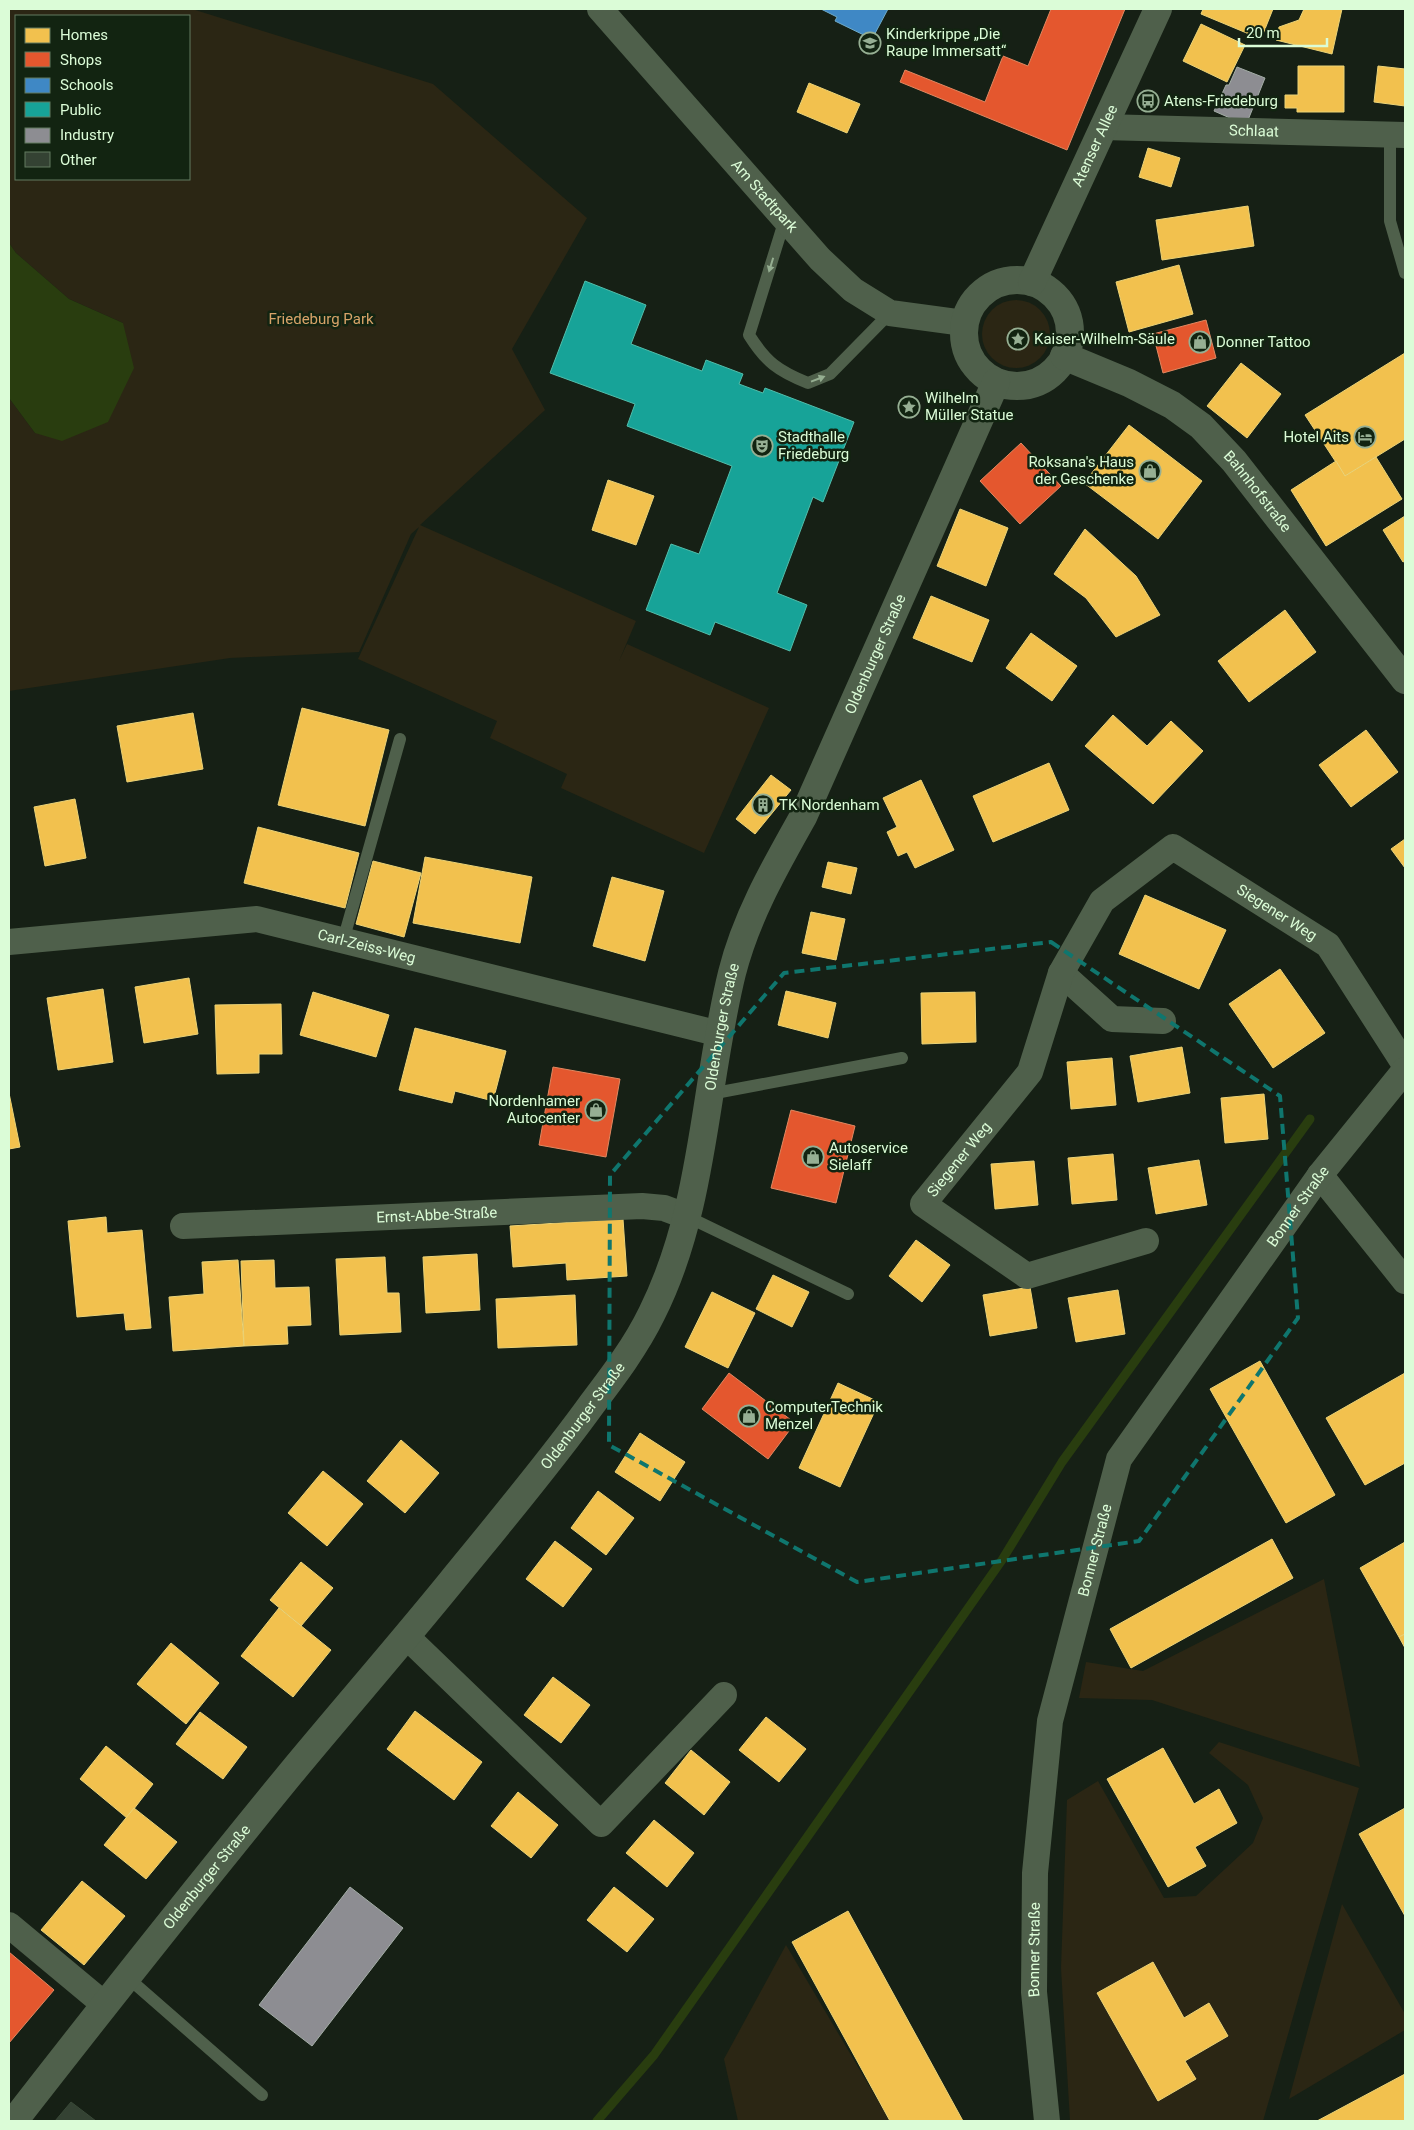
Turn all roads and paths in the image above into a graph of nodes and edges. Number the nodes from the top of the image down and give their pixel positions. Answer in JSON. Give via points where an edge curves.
{"nodes":[{"id":1,"x":600,"y":9,"type":"edge"},
{"id":2,"x":1158,"y":9,"type":"edge"},
{"id":3,"x":1103,"y":127,"type":"junction"},
{"id":4,"x":1398,"y":135,"type":"edge"},
{"id":5,"x":785,"y":219,"type":"junction"},
{"id":6,"x":1405,"y":273,"type":"edge"},
{"id":7,"x":1032,"y":282,"type":"junction"},
{"id":8,"x":890,"y":313,"type":"junction"},
{"id":9,"x":964,"y":324,"type":"junction"},
{"id":10,"x":1064,"y":356,"type":"junction"},
{"id":11,"x":996,"y":382,"type":"junction"},
{"id":12,"x":1405,"y":680,"type":"edge"},
{"id":13,"x":400,"y":739,"type":"dead end"},
{"id":14,"x":343,"y":940,"type":"junction"},
{"id":15,"x":9,"y":942,"type":"edge"},
{"id":16,"x":1061,"y":973,"type":"junction"},
{"id":17,"x":1163,"y":1021,"type":"dead end"},
{"id":18,"x":720,"y":1034,"type":"junction"},
{"id":19,"x":902,"y":1058,"type":"dead end"},
{"id":20,"x":1405,"y":1065,"type":"edge"},
{"id":21,"x":1405,"y":1070,"type":"edge"},
{"id":22,"x":710,"y":1094,"type":"junction"},
{"id":23,"x":1320,"y":1175,"type":"junction"},
{"id":24,"x":688,"y":1217,"type":"junction"},
{"id":25,"x":183,"y":1226,"type":"dead end"},
{"id":26,"x":1146,"y":1242,"type":"dead end"},
{"id":27,"x":1405,"y":1281,"type":"edge"},
{"id":28,"x":848,"y":1294,"type":"dead end"},
{"id":29,"x":406,"y":1637,"type":"junction"},
{"id":30,"x":724,"y":1695,"type":"dead end"},
{"id":31,"x":9,"y":1925,"type":"edge"},
{"id":32,"x":127,"y":1977,"type":"junction"},
{"id":33,"x":105,"y":2005,"type":"junction"},
{"id":34,"x":262,"y":2095,"type":"dead end"},
{"id":35,"x":14,"y":2121,"type":"edge"},
{"id":36,"x":1047,"y":2121,"type":"edge"}],
"edges":[{"from":1,"to":5,"type":"street","name":"Am Stadtpark"},
{"from":2,"to":3,"type":"street","name":"Atenser Allee"},
{"from":3,"to":4,"type":"street","name":"Schlaat"},
{"from":3,"to":7,"type":"street","name":"Atenser Allee"},
{"from":4,"to":6,"type":"lane","via":[[1390,222]]},
{"from":5,"to":8,"type":"street","name":"Am Stadtpark","via":[[852,290]]},
{"from":5,"to":8,"type":"lane","one_way":true,"via":[[749,335],[762,356],[782,372],[808,383],[830,374]]},
{"from":7,"to":9,"type":"street","via":[[1015,280],[992,286],[974,301]]},
{"from":7,"to":10,"type":"street","via":[[1053,294],[1063,307],[1069,323],[1070,340]]},
{"from":8,"to":9,"type":"street","name":"Am Stadtpark"},
{"from":9,"to":11,"type":"street","via":[[964,341],[970,359],[981,373]]},
{"from":10,"to":11,"type":"street","via":[[1052,372],[1035,383],[1016,386]]},
{"from":10,"to":12,"type":"street","name":"Bahnhofstraße","via":[[1129,383],[1172,405],[1201,426],[1234,461]]},
{"from":11,"to":18,"type":"street","name":"Oldenburger Straße","via":[[803,817],[768,880],[745,933],[732,971]]},
{"from":13,"to":14,"type":"lane"},
{"from":14,"to":15,"type":"street","name":"Carl-Zeiss-Weg","via":[[257,919]]},
{"from":14,"to":18,"type":"street","name":"Carl-Zeiss-Weg"},
{"from":16,"to":17,"type":"street","via":[[1112,1019]]},
{"from":16,"to":20,"type":"street","name":"Siegener Weg","via":[[1102,901],[1173,847],[1328,944]]},
{"from":16,"to":26,"type":"street","name":"Siegener Weg","via":[[1030,1072],[922,1204],[1027,1276]]},
{"from":18,"to":22,"type":"street","name":"Oldenburger Straße"},
{"from":19,"to":22,"type":"lane"},
{"from":21,"to":23,"type":"street","name":"Bonner Straße"},
{"from":22,"to":24,"type":"street","name":"Oldenburger Straße"},
{"from":23,"to":27,"type":"street"},
{"from":23,"to":36,"type":"street","name":"Bonner Straße","via":[[1119,1459],[1050,1720],[1035,1873],[1034,1992]]},
{"from":24,"to":25,"type":"street","name":"Ernst-Abbe-Straße","via":[[664,1208],[642,1206]]},
{"from":24,"to":28,"type":"lane"},
{"from":24,"to":29,"type":"street","name":"Oldenburger Straße","via":[[671,1271],[631,1351],[573,1431]]},
{"from":29,"to":30,"type":"street","via":[[601,1824]]},
{"from":29,"to":32,"type":"street","name":"Oldenburger Straße"},
{"from":31,"to":33,"type":"street"},
{"from":32,"to":33,"type":"street","name":"Oldenburger Straße"},
{"from":32,"to":34,"type":"lane"},
{"from":33,"to":35,"type":"street","name":"Oldenburger Straße"}]}
